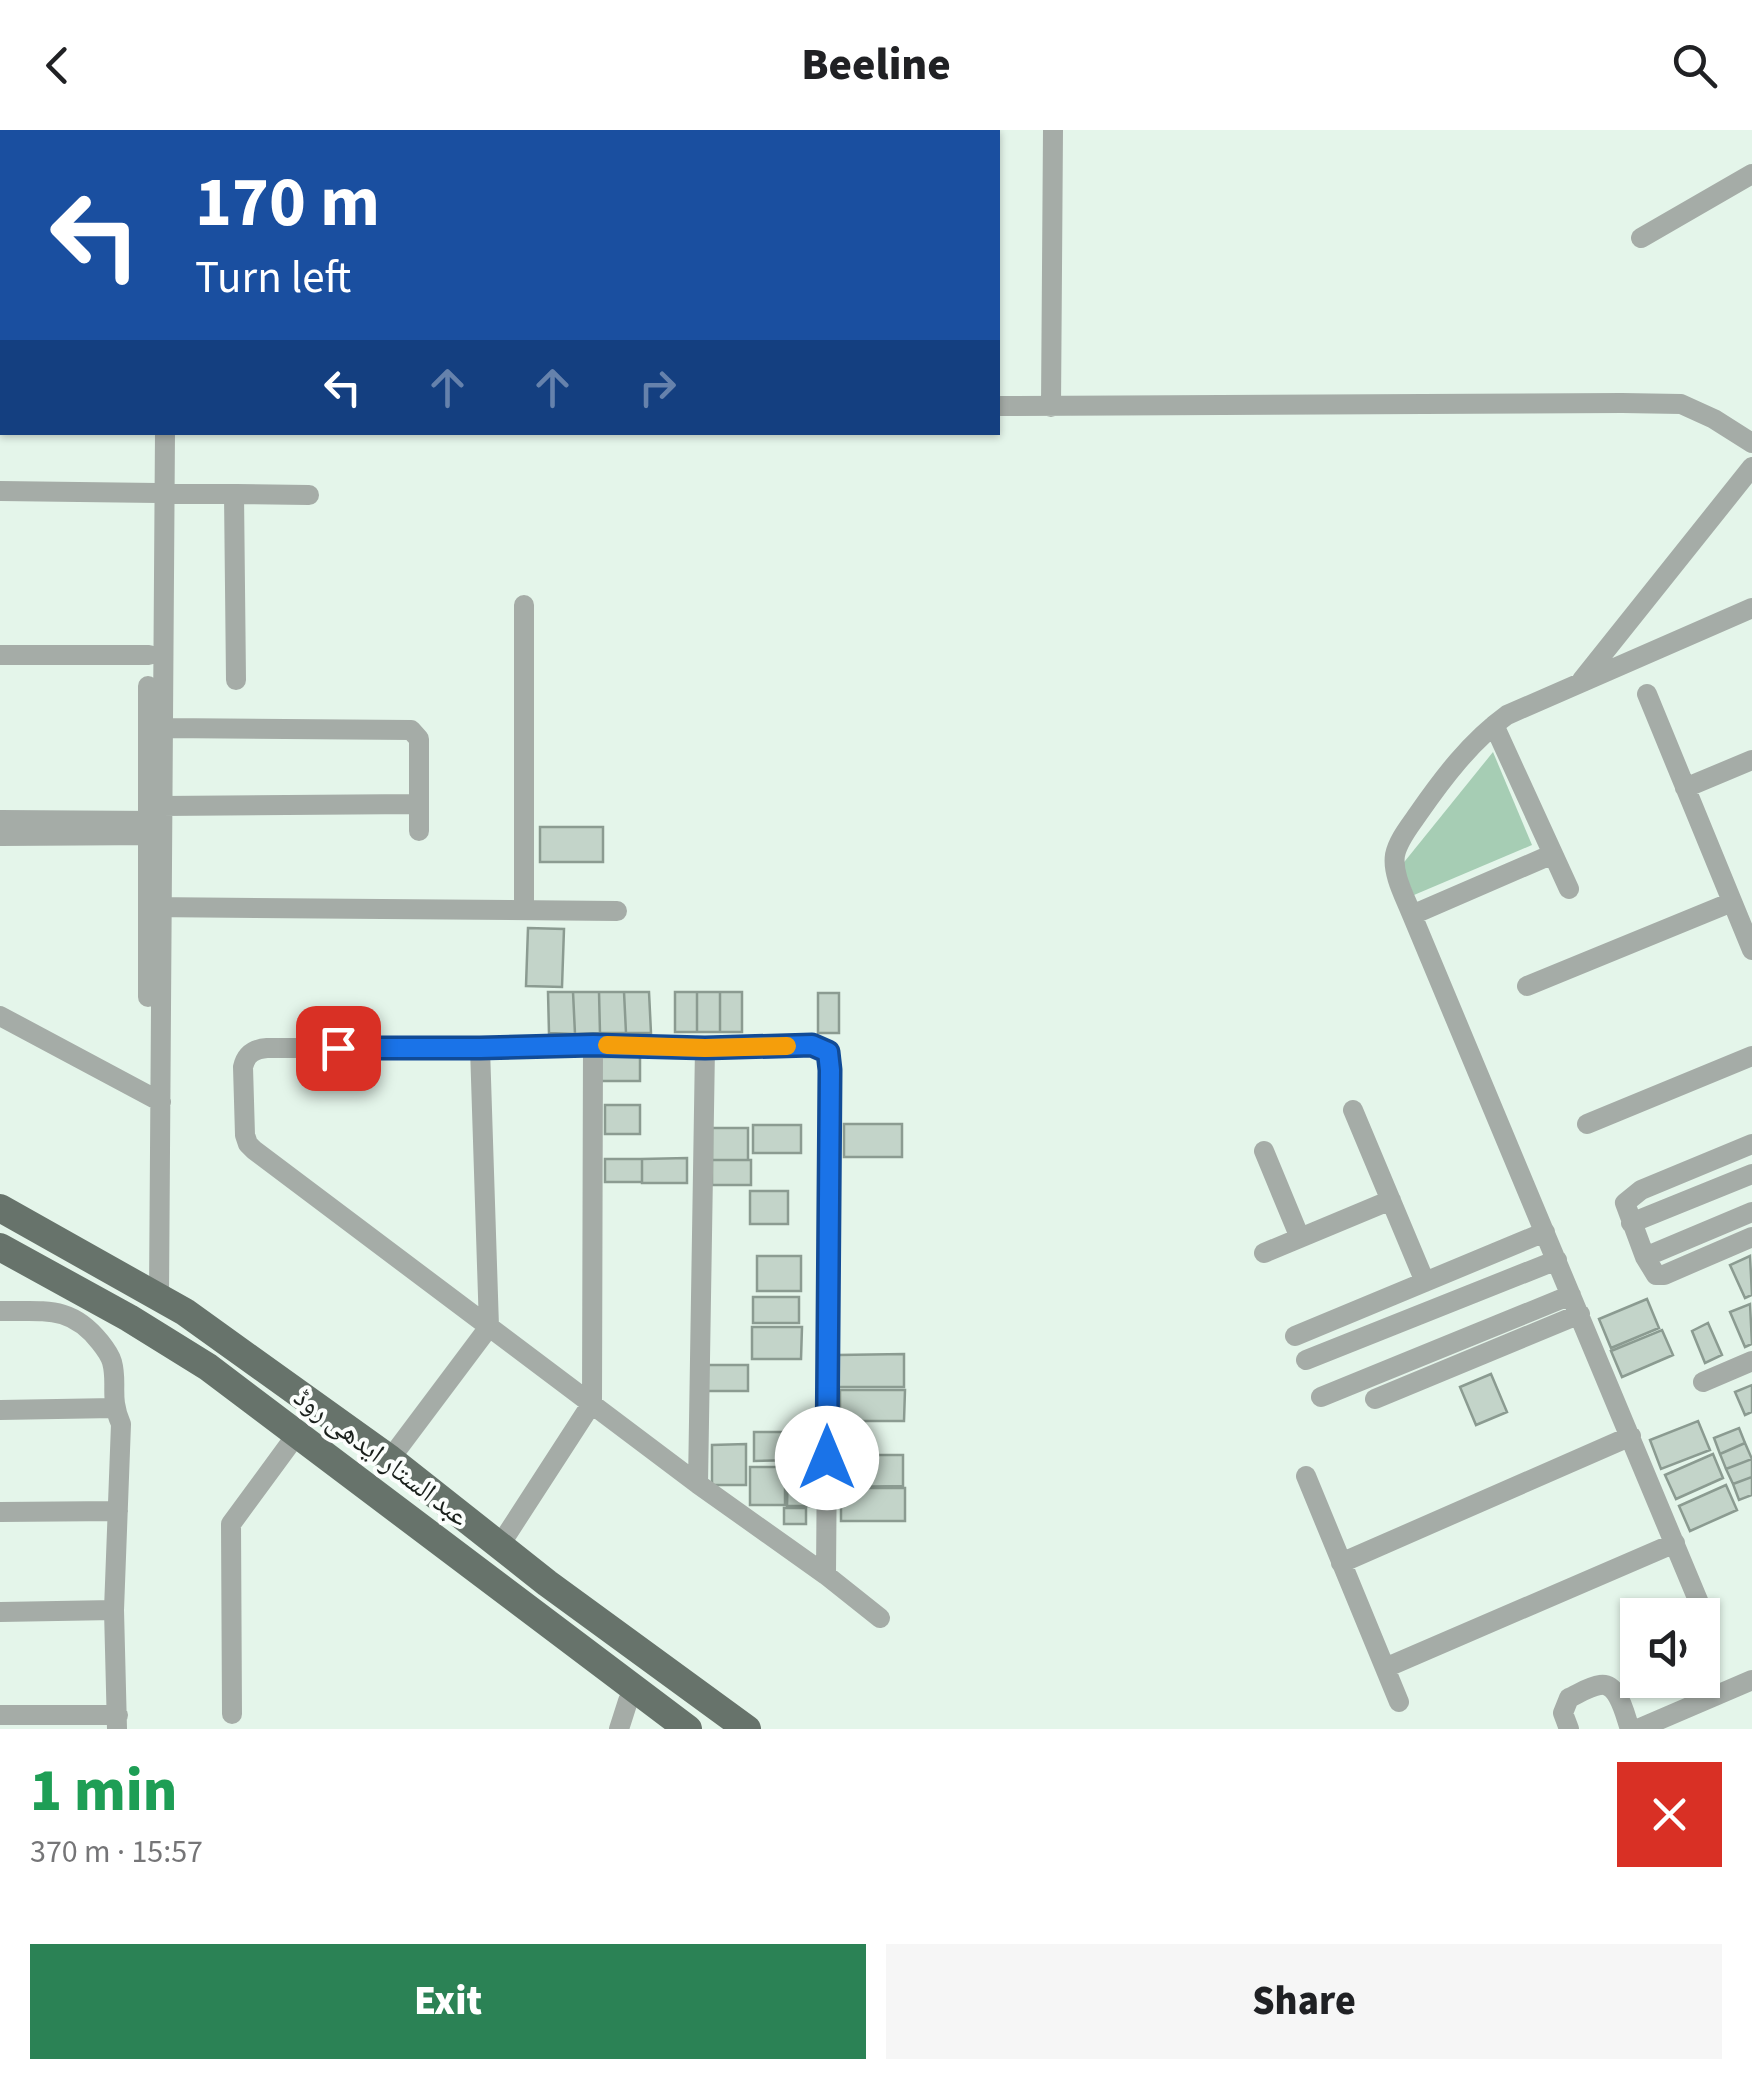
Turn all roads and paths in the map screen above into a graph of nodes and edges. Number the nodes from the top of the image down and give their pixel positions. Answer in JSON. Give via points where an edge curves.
{"nodes":[{"id":1,"x":1053,"y":130,"type":"edge"},
{"id":2,"x":1752,"y":174,"type":"edge"},
{"id":3,"x":1640,"y":238,"type":"dead end"},
{"id":4,"x":1000,"y":406,"type":"edge"},
{"id":5,"x":1051,"y":407,"type":"junction"},
{"id":6,"x":152,"y":435,"type":"edge"},
{"id":7,"x":165,"y":435,"type":"edge"},
{"id":8,"x":1752,"y":443,"type":"edge"},
{"id":9,"x":1752,"y":467,"type":"edge"},
{"id":10,"x":0,"y":491,"type":"edge"},
{"id":11,"x":157,"y":493,"type":"junction"},
{"id":12,"x":234,"y":494,"type":"junction"},
{"id":13,"x":309,"y":495,"type":"dead end"},
{"id":14,"x":524,"y":605,"type":"dead end"},
{"id":15,"x":1752,"y":608,"type":"edge"},
{"id":16,"x":0,"y":655,"type":"edge"},
{"id":17,"x":149,"y":655,"type":"junction"},
{"id":18,"x":236,"y":680,"type":"dead end"},
{"id":19,"x":1578,"y":686,"type":"junction"},
{"id":20,"x":1646,"y":694,"type":"dead end"},
{"id":21,"x":1494,"y":725,"type":"junction"},
{"id":22,"x":162,"y":728,"type":"junction"},
{"id":23,"x":1752,"y":760,"type":"edge"},
{"id":24,"x":1685,"y":788,"type":"junction"},
{"id":25,"x":418,"y":804,"type":"junction"},
{"id":26,"x":0,"y":820,"type":"edge"},
{"id":27,"x":155,"y":824,"type":"junction"},
{"id":28,"x":419,"y":831,"type":"dead end"},
{"id":29,"x":0,"y":836,"type":"edge"},
{"id":30,"x":1553,"y":854,"type":"junction"},
{"id":31,"x":1570,"y":889,"type":"dead end"},
{"id":32,"x":1732,"y":902,"type":"junction"},
{"id":33,"x":154,"y":907,"type":"junction"},
{"id":34,"x":524,"y":910,"type":"junction"},
{"id":35,"x":617,"y":911,"type":"dead end"},
{"id":36,"x":1412,"y":915,"type":"junction"},
{"id":37,"x":1752,"y":950,"type":"edge"},
{"id":38,"x":1527,"y":986,"type":"dead end"},
{"id":39,"x":0,"y":1016,"type":"edge"},
{"id":40,"x":593,"y":1045,"type":"junction"},
{"id":41,"x":480,"y":1048,"type":"junction"},
{"id":42,"x":705,"y":1048,"type":"junction"},
{"id":43,"x":1752,"y":1056,"type":"edge"},
{"id":44,"x":155,"y":1099,"type":"junction"},
{"id":45,"x":1354,"y":1110,"type":"dead end"},
{"id":46,"x":1587,"y":1124,"type":"dead end"},
{"id":47,"x":1752,"y":1144,"type":"edge"},
{"id":48,"x":1264,"y":1151,"type":"dead end"},
{"id":49,"x":1752,"y":1174,"type":"edge"},
{"id":50,"x":1390,"y":1200,"type":"junction"},
{"id":51,"x":0,"y":1208,"type":"edge"},
{"id":52,"x":1752,"y":1212,"type":"edge"},
{"id":53,"x":1631,"y":1223,"type":"junction"},
{"id":54,"x":1545,"y":1232,"type":"junction"},
{"id":55,"x":1752,"y":1237,"type":"edge"},
{"id":56,"x":1300,"y":1238,"type":"junction"},
{"id":57,"x":0,"y":1247,"type":"edge"},
{"id":58,"x":1264,"y":1254,"type":"dead end"},
{"id":59,"x":1645,"y":1257,"type":"junction"},
{"id":60,"x":1556,"y":1260,"type":"junction"},
{"id":61,"x":1424,"y":1282,"type":"junction"},
{"id":62,"x":152,"y":1293,"type":"junction"},
{"id":63,"x":1576,"y":1305,"type":"junction"},
{"id":64,"x":0,"y":1311,"type":"edge"},
{"id":65,"x":129,"y":1318,"type":"junction"},
{"id":66,"x":489,"y":1327,"type":"junction"},
{"id":67,"x":1295,"y":1336,"type":"dead end"},
{"id":68,"x":104,"y":1347,"type":"junction"},
{"id":69,"x":1306,"y":1360,"type":"dead end"},
{"id":70,"x":1752,"y":1361,"type":"edge"},
{"id":71,"x":1703,"y":1382,"type":"dead end"},
{"id":72,"x":1321,"y":1396,"type":"dead end"},
{"id":73,"x":1375,"y":1399,"type":"dead end"},
{"id":74,"x":592,"y":1403,"type":"junction"},
{"id":75,"x":114,"y":1408,"type":"junction"},
{"id":76,"x":0,"y":1410,"type":"edge"},
{"id":77,"x":297,"y":1434,"type":"junction"},
{"id":78,"x":1630,"y":1436,"type":"junction"},
{"id":79,"x":390,"y":1459,"type":"junction"},
{"id":80,"x":1306,"y":1476,"type":"dead end"},
{"id":81,"x":698,"y":1484,"type":"junction"},
{"id":82,"x":118,"y":1511,"type":"junction"},
{"id":83,"x":0,"y":1512,"type":"edge"},
{"id":84,"x":1675,"y":1543,"type":"junction"},
{"id":85,"x":500,"y":1545,"type":"junction"},
{"id":86,"x":1341,"y":1562,"type":"junction"},
{"id":87,"x":826,"y":1575,"type":"junction"},
{"id":88,"x":1697,"y":1598,"type":"edge"},
{"id":89,"x":114,"y":1610,"type":"junction"},
{"id":90,"x":0,"y":1612,"type":"edge"},
{"id":91,"x":880,"y":1618,"type":"dead end"},
{"id":92,"x":1385,"y":1668,"type":"junction"},
{"id":93,"x":1752,"y":1680,"type":"edge"},
{"id":94,"x":636,"y":1692,"type":"junction"},
{"id":95,"x":1399,"y":1702,"type":"dead end"},
{"id":96,"x":232,"y":1714,"type":"dead end"},
{"id":97,"x":0,"y":1715,"type":"edge"},
{"id":98,"x":117,"y":1722,"type":"edge"},
{"id":99,"x":618,"y":1729,"type":"edge"},
{"id":100,"x":688,"y":1729,"type":"edge"},
{"id":101,"x":747,"y":1729,"type":"edge"},
{"id":102,"x":1570,"y":1729,"type":"edge"},
{"id":103,"x":1630,"y":1729,"type":"edge"},
{"id":104,"x":1638,"y":1729,"type":"edge"}],
"edges":[{"from":1,"to":5,"type":"street"},
{"from":2,"to":3,"type":"street"},
{"from":4,"to":5,"type":"street"},
{"from":5,"to":8,"type":"street","via":[[1682,404]]},
{"from":6,"to":11,"type":"street"},
{"from":7,"to":11,"type":"street"},
{"from":9,"to":19,"type":"street"},
{"from":10,"to":11,"type":"street"},
{"from":11,"to":12,"type":"street"},
{"from":11,"to":17,"type":"street"},
{"from":11,"to":22,"type":"street"},
{"from":12,"to":13,"type":"street"},
{"from":12,"to":18,"type":"street"},
{"from":14,"to":34,"type":"street"},
{"from":15,"to":19,"type":"street"},
{"from":16,"to":17,"type":"street"},
{"from":17,"to":27,"type":"street"},
{"from":19,"to":21,"type":"street"},
{"from":20,"to":24,"type":"street"},
{"from":21,"to":30,"type":"street"},
{"from":21,"to":36,"type":"street","via":[[1445,776],[1395,852]]},
{"from":22,"to":25,"type":"street","via":[[411,730],[419,739]]},
{"from":22,"to":27,"type":"street"},
{"from":23,"to":24,"type":"street"},
{"from":24,"to":32,"type":"street"},
{"from":25,"to":27,"type":"street"},
{"from":25,"to":28,"type":"street"},
{"from":26,"to":27,"type":"street"},
{"from":27,"to":29,"type":"street"},
{"from":27,"to":33,"type":"street"},
{"from":30,"to":31,"type":"street"},
{"from":30,"to":36,"type":"street"},
{"from":32,"to":37,"type":"street"},
{"from":32,"to":38,"type":"street"},
{"from":33,"to":34,"type":"street"},
{"from":33,"to":44,"type":"street"},
{"from":34,"to":35,"type":"street"},
{"from":36,"to":54,"type":"street"},
{"from":39,"to":44,"type":"street"},
{"from":40,"to":41,"type":"street"},
{"from":40,"to":42,"type":"street"},
{"from":40,"to":74,"type":"street"},
{"from":41,"to":66,"type":"street"},
{"from":41,"to":66,"type":"street","via":[[258,1049],[245,1058],[243,1084],[245,1135],[254,1150]]},
{"from":42,"to":81,"type":"street"},
{"from":42,"to":87,"type":"street","via":[[812,1045],[828,1052]]},
{"from":43,"to":46,"type":"street"},
{"from":44,"to":62,"type":"street"},
{"from":45,"to":50,"type":"street"},
{"from":47,"to":53,"type":"street","via":[[1641,1190],[1625,1203]]},
{"from":48,"to":56,"type":"street"},
{"from":49,"to":53,"type":"street"},
{"from":50,"to":56,"type":"street"},
{"from":50,"to":61,"type":"street"},
{"from":51,"to":62,"type":"main road","name":"عبد الستار ایدھی روڈ"},
{"from":52,"to":59,"type":"street"},
{"from":53,"to":59,"type":"street"},
{"from":54,"to":60,"type":"street"},
{"from":54,"to":61,"type":"street"},
{"from":55,"to":59,"type":"street","via":[[1664,1275],[1656,1275]]},
{"from":56,"to":58,"type":"street"},
{"from":57,"to":65,"type":"main road","name":"عبد الستار ایدھی روڈ"},
{"from":60,"to":63,"type":"street"},
{"from":60,"to":69,"type":"street"},
{"from":61,"to":67,"type":"street"},
{"from":62,"to":79,"type":"main road","name":"عبد الستار ایدھی روڈ"},
{"from":63,"to":72,"type":"street"},
{"from":63,"to":73,"type":"street"},
{"from":63,"to":78,"type":"street"},
{"from":64,"to":68,"type":"street","via":[[61,1312]]},
{"from":65,"to":68,"type":"street"},
{"from":65,"to":77,"type":"main road","name":"عبد الستار ایدھی روڈ"},
{"from":66,"to":74,"type":"street"},
{"from":66,"to":79,"type":"street"},
{"from":68,"to":75,"type":"street","via":[[112,1361]]},
{"from":70,"to":71,"type":"street"},
{"from":74,"to":81,"type":"street"},
{"from":74,"to":85,"type":"street"},
{"from":75,"to":76,"type":"street"},
{"from":75,"to":82,"type":"street","via":[[121,1424]]},
{"from":77,"to":94,"type":"main road","name":"عبد الستار ایدھی روڈ"},
{"from":77,"to":96,"type":"street","via":[[231,1524]]},
{"from":78,"to":84,"type":"street"},
{"from":78,"to":86,"type":"street"},
{"from":79,"to":85,"type":"main road","name":"عبد الستار ایدھی روڈ"},
{"from":80,"to":86,"type":"street"},
{"from":81,"to":87,"type":"street"},
{"from":82,"to":83,"type":"street"},
{"from":82,"to":89,"type":"street"},
{"from":84,"to":88,"type":"street"},
{"from":84,"to":92,"type":"street"},
{"from":85,"to":101,"type":"main road","name":"عبد الستار ایدھی روڈ"},
{"from":86,"to":92,"type":"street"},
{"from":87,"to":91,"type":"street"},
{"from":89,"to":90,"type":"street"},
{"from":89,"to":98,"type":"street"},
{"from":92,"to":95,"type":"street"},
{"from":93,"to":104,"type":"street"},
{"from":94,"to":99,"type":"street"},
{"from":94,"to":100,"type":"main road","name":"عبد الستار ایدھی روڈ"},
{"from":97,"to":98,"type":"street"},
{"from":102,"to":103,"type":"street","via":[[1562,1712],[1570,1698],[1600,1684],[1617,1694]]}]}
